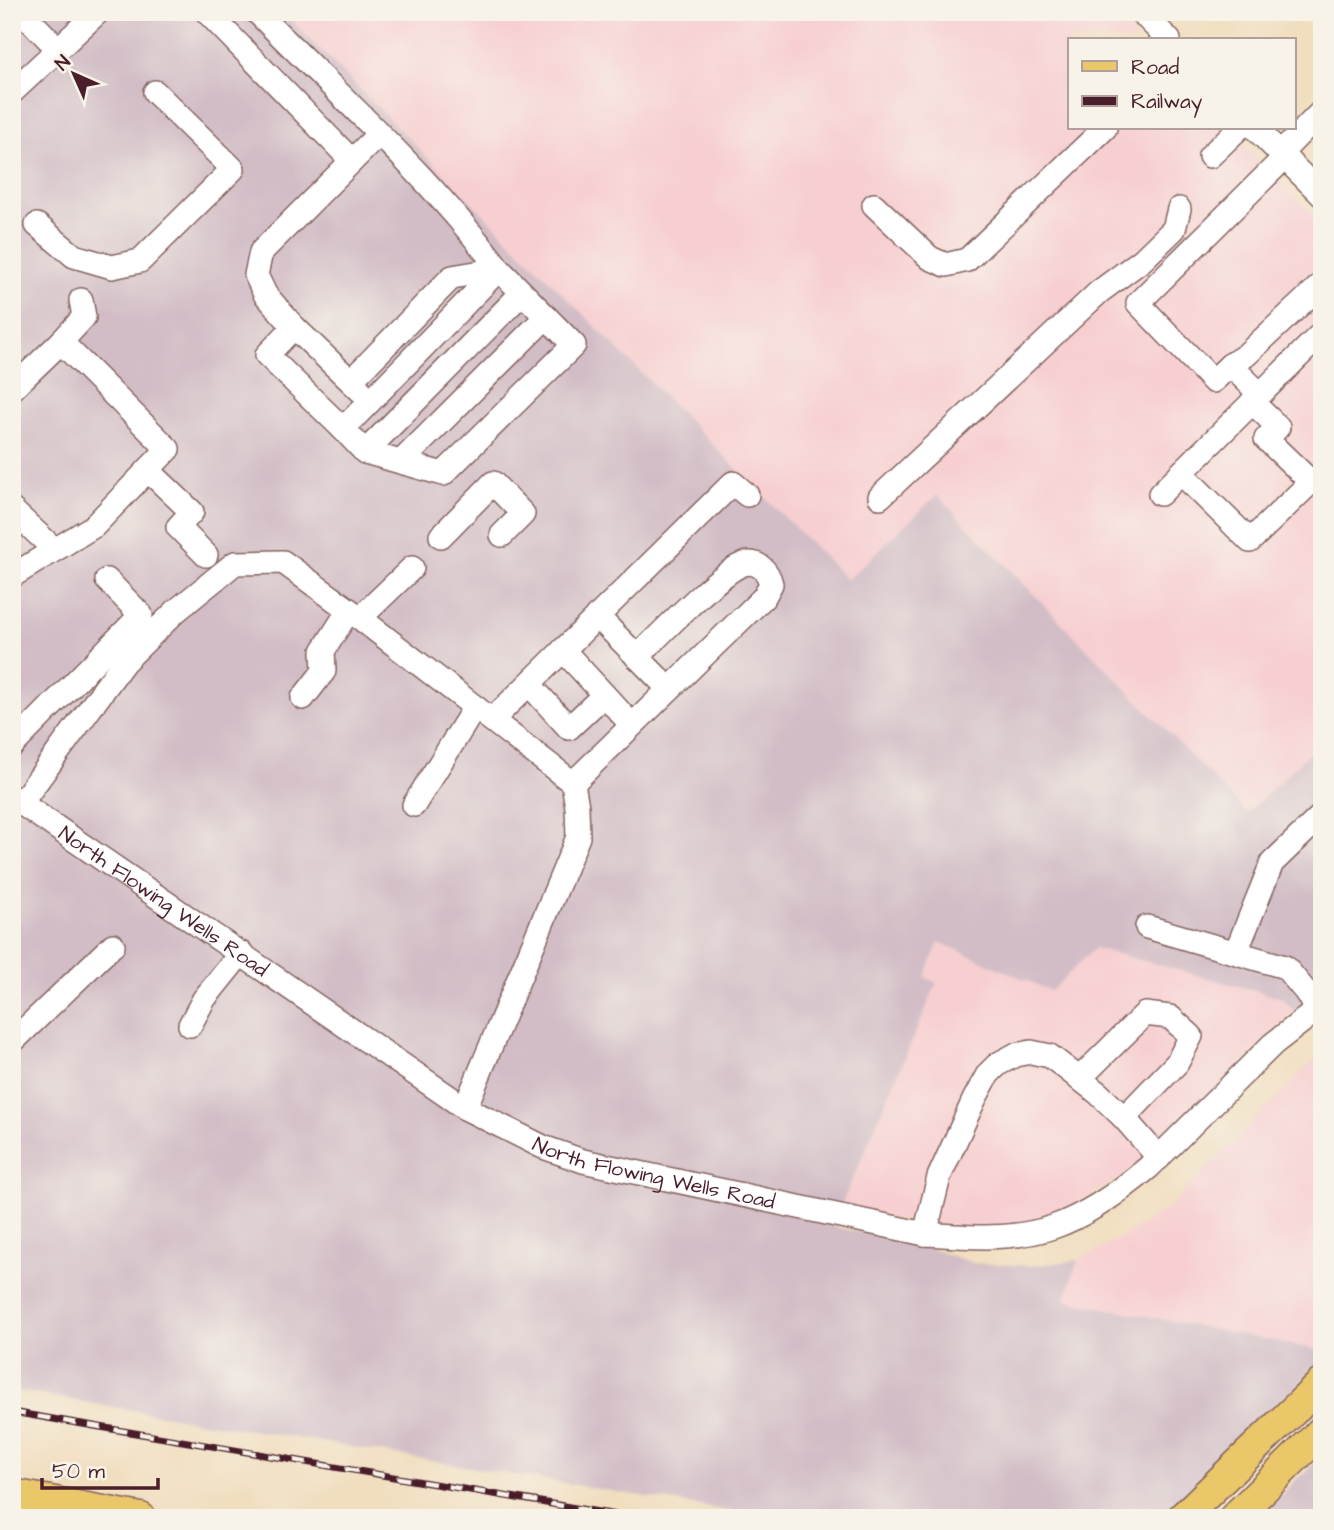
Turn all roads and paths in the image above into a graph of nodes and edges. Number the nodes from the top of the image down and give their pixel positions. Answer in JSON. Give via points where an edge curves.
{"nodes":[{"id":1,"x":22,"y":12,"type":"edge"},
{"id":2,"x":206,"y":12,"type":"edge"},
{"id":3,"x":257,"y":12,"type":"edge"},
{"id":4,"x":92,"y":14,"type":"edge"},
{"id":5,"x":58,"y":49,"type":"junction"},
{"id":6,"x":12,"y":92,"type":"edge"},
{"id":7,"x":155,"y":92,"type":"dead end"},
{"id":8,"x":1322,"y":111,"type":"edge"},
{"id":9,"x":1103,"y":130,"type":"edge"},
{"id":10,"x":1237,"y":130,"type":"edge"},
{"id":11,"x":1257,"y":130,"type":"edge"},
{"id":12,"x":378,"y":135,"type":"junction"},
{"id":13,"x":1283,"y":155,"type":"junction"},
{"id":14,"x":1210,"y":156,"type":"dead end"},
{"id":15,"x":352,"y":161,"type":"junction"},
{"id":16,"x":1322,"y":195,"type":"edge"},
{"id":17,"x":874,"y":205,"type":"dead end"},
{"id":18,"x":1179,"y":209,"type":"dead end"},
{"id":19,"x":37,"y":225,"type":"dead end"},
{"id":20,"x":499,"y":269,"type":"junction"},
{"id":21,"x":1322,"y":284,"type":"edge"},
{"id":22,"x":521,"y":294,"type":"junction"},
{"id":23,"x":81,"y":300,"type":"dead end"},
{"id":24,"x":546,"y":317,"type":"junction"},
{"id":25,"x":294,"y":327,"type":"junction"},
{"id":26,"x":1322,"y":333,"type":"edge"},
{"id":27,"x":61,"y":342,"type":"junction"},
{"id":28,"x":1230,"y":365,"type":"junction"},
{"id":29,"x":351,"y":382,"type":"junction"},
{"id":30,"x":12,"y":389,"type":"edge"},
{"id":31,"x":1256,"y":398,"type":"junction"},
{"id":32,"x":370,"y":401,"type":"junction"},
{"id":33,"x":342,"y":429,"type":"junction"},
{"id":34,"x":365,"y":452,"type":"junction"},
{"id":35,"x":402,"y":461,"type":"junction"},
{"id":36,"x":148,"y":470,"type":"junction"},
{"id":37,"x":1181,"y":473,"type":"junction"},
{"id":38,"x":1160,"y":494,"type":"dead end"},
{"id":39,"x":747,"y":495,"type":"dead end"},
{"id":40,"x":880,"y":497,"type":"dead end"},
{"id":41,"x":12,"y":510,"type":"edge"},
{"id":42,"x":441,"y":536,"type":"dead end"},
{"id":43,"x":502,"y":536,"type":"dead end"},
{"id":44,"x":54,"y":549,"type":"junction"},
{"id":45,"x":206,"y":555,"type":"dead end"},
{"id":46,"x":412,"y":568,"type":"dead end"},
{"id":47,"x":12,"y":576,"type":"edge"},
{"id":48,"x":107,"y":580,"type":"dead end"},
{"id":49,"x":355,"y":614,"type":"junction"},
{"id":50,"x":597,"y":617,"type":"junction"},
{"id":51,"x":563,"y":650,"type":"junction"},
{"id":52,"x":637,"y":656,"type":"junction"},
{"id":53,"x":528,"y":684,"type":"junction"},
{"id":54,"x":670,"y":689,"type":"junction"},
{"id":55,"x":604,"y":695,"type":"junction"},
{"id":56,"x":303,"y":698,"type":"dead end"},
{"id":57,"x":484,"y":713,"type":"junction"},
{"id":58,"x":632,"y":725,"type":"junction"},
{"id":59,"x":12,"y":746,"type":"edge"},
{"id":60,"x":573,"y":783,"type":"junction"},
{"id":61,"x":16,"y":800,"type":"edge"},
{"id":62,"x":414,"y":805,"type":"dead end"},
{"id":63,"x":1322,"y":815,"type":"edge"},
{"id":64,"x":1147,"y":927,"type":"dead end"},
{"id":65,"x":113,"y":945,"type":"dead end"},
{"id":66,"x":1236,"y":952,"type":"junction"},
{"id":67,"x":241,"y":953,"type":"junction"},
{"id":68,"x":1319,"y":1008,"type":"edge"},
{"id":69,"x":190,"y":1025,"type":"dead end"},
{"id":70,"x":12,"y":1042,"type":"edge"},
{"id":71,"x":1079,"y":1079,"type":"junction"},
{"id":72,"x":465,"y":1108,"type":"junction"},
{"id":73,"x":1124,"y":1118,"type":"junction"},
{"id":74,"x":1159,"y":1158,"type":"junction"},
{"id":75,"x":925,"y":1234,"type":"junction"},
{"id":76,"x":1322,"y":1383,"type":"edge"},
{"id":77,"x":1322,"y":1431,"type":"edge"},
{"id":78,"x":12,"y":1494,"type":"edge"},
{"id":79,"x":141,"y":1518,"type":"edge"},
{"id":80,"x":1182,"y":1518,"type":"edge"},
{"id":81,"x":1234,"y":1518,"type":"edge"}],
"edges":[{"from":1,"to":5,"type":"street"},
{"from":2,"to":15,"type":"street"},
{"from":3,"to":12,"type":"street"},
{"from":4,"to":5,"type":"street"},
{"from":5,"to":6,"type":"street"},
{"from":7,"to":19,"type":"street","via":[[233,169],[140,261],[111,267],[74,256]]},
{"from":8,"to":13,"type":"street"},
{"from":9,"to":17,"type":"street","via":[[967,260],[947,265],[930,258]]},
{"from":10,"to":14,"type":"street"},
{"from":11,"to":13,"type":"street"},
{"from":12,"to":15,"type":"street"},
{"from":12,"to":20,"type":"street","via":[[464,223]]},
{"from":13,"to":16,"type":"street"},
{"from":13,"to":28,"type":"street","via":[[1138,303],[1213,381]]},
{"from":15,"to":25,"type":"street","via":[[261,252],[256,275],[265,294]]},
{"from":18,"to":40,"type":"street","via":[[1174,229],[1099,292]]},
{"from":20,"to":22,"type":"street"},
{"from":20,"to":29,"type":"street","via":[[452,277]]},
{"from":20,"to":32,"type":"street"},
{"from":21,"to":28,"type":"street"},
{"from":22,"to":24,"type":"street"},
{"from":22,"to":34,"type":"street"},
{"from":23,"to":27,"type":"street","via":[[84,317]]},
{"from":24,"to":35,"type":"street"},
{"from":24,"to":35,"type":"street","via":[[574,345],[565,355],[443,474]]},
{"from":25,"to":29,"type":"street"},
{"from":25,"to":33,"type":"street","via":[[267,355]]},
{"from":26,"to":31,"type":"street"},
{"from":27,"to":30,"type":"street"},
{"from":27,"to":36,"type":"street","via":[[168,449]]},
{"from":28,"to":31,"type":"street"},
{"from":29,"to":32,"type":"street"},
{"from":31,"to":37,"type":"street"},
{"from":31,"to":37,"type":"street","via":[[1278,427],[1266,439],[1311,482],[1250,541]]},
{"from":32,"to":33,"type":"street"},
{"from":33,"to":34,"type":"street"},
{"from":34,"to":35,"type":"street"},
{"from":36,"to":44,"type":"street","via":[[94,526]]},
{"from":36,"to":45,"type":"street","via":[[192,512],[178,527]]},
{"from":37,"to":38,"type":"street"},
{"from":39,"to":50,"type":"street","via":[[733,483]]},
{"from":41,"to":44,"type":"street"},
{"from":42,"to":43,"type":"street","via":[[493,483],[523,514]]},
{"from":44,"to":47,"type":"street"},
{"from":46,"to":49,"type":"street"},
{"from":48,"to":59,"type":"street","via":[[141,615]]},
{"from":49,"to":56,"type":"street","via":[[323,651],[324,671]]},
{"from":49,"to":57,"type":"street"},
{"from":49,"to":61,"type":"street","via":[[283,562],[235,563],[124,662]]},
{"from":50,"to":51,"type":"street"},
{"from":50,"to":52,"type":"street"},
{"from":51,"to":53,"type":"street"},
{"from":51,"to":55,"type":"street"},
{"from":52,"to":54,"type":"street"},
{"from":52,"to":54,"type":"street","via":[[727,573],[746,563],[759,565],[771,583],[764,597]]},
{"from":53,"to":55,"type":"street","via":[[569,729]]},
{"from":53,"to":57,"type":"street"},
{"from":54,"to":58,"type":"street"},
{"from":55,"to":58,"type":"street"},
{"from":57,"to":60,"type":"street"},
{"from":57,"to":62,"type":"street"},
{"from":58,"to":60,"type":"street"},
{"from":60,"to":72,"type":"street","via":[[578,837]]},
{"from":61,"to":67,"type":"street","name":"North Flowing Wells Road"},
{"from":63,"to":66,"type":"street","via":[[1272,863]]},
{"from":64,"to":66,"type":"street","name":"North Flowing Wells Road"},
{"from":65,"to":70,"type":"street"},
{"from":66,"to":68,"type":"street","name":"North Flowing Wells Road","via":[[1285,967]]},
{"from":67,"to":69,"type":"street","via":[[204,999]]},
{"from":67,"to":72,"type":"street","name":"North Flowing Wells Road"},
{"from":68,"to":74,"type":"street","name":"North Flowing Wells Road","via":[[1273,1044]]},
{"from":71,"to":73,"type":"street"},
{"from":71,"to":73,"type":"street","via":[[1145,1014],[1170,1017],[1191,1036],[1177,1063]]},
{"from":71,"to":75,"type":"street","via":[[1050,1056],[1031,1052],[1015,1055],[988,1074],[939,1177]]},
{"from":72,"to":75,"type":"street","name":"North Flowing Wells Road","via":[[583,1161]]},
{"from":73,"to":74,"type":"street"},
{"from":74,"to":75,"type":"street","name":"North Flowing Wells Road","via":[[1127,1186],[1054,1227],[976,1237]]},
{"from":76,"to":80,"type":"main road"},
{"from":77,"to":81,"type":"main road"},
{"from":78,"to":79,"type":"main road"}]}
